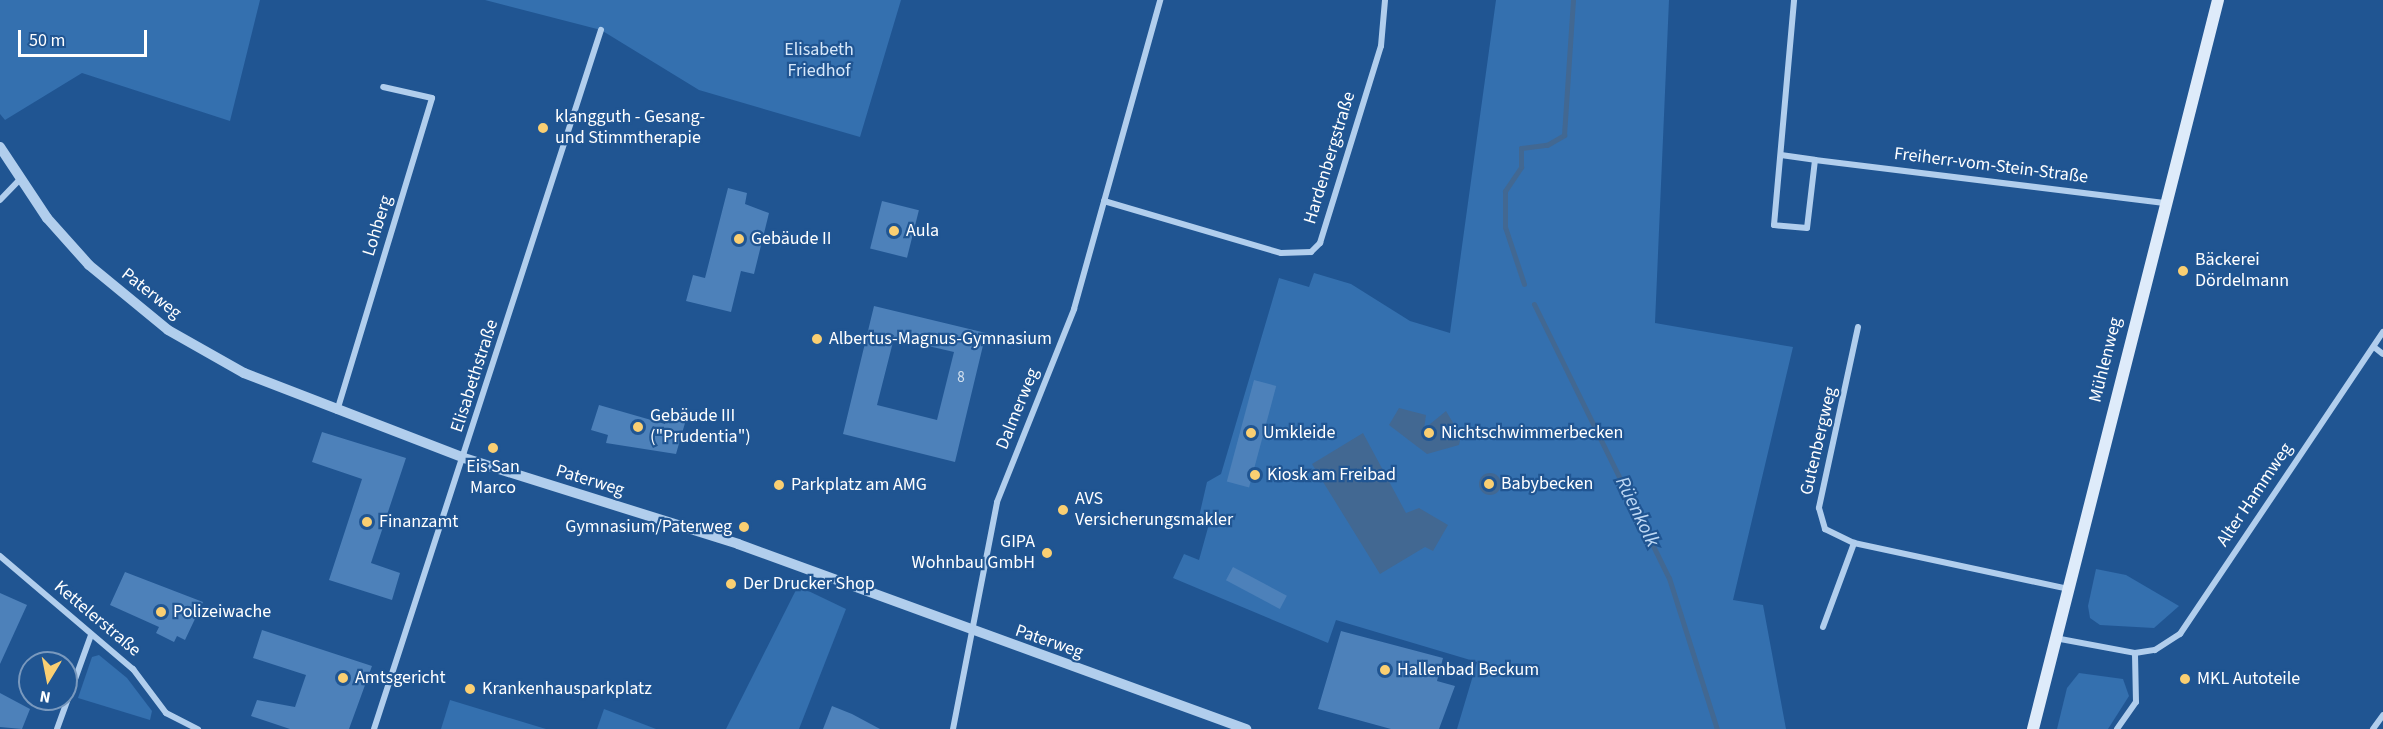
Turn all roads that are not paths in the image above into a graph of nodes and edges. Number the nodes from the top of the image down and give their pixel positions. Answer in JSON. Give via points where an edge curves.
{"nodes":[{"id":1,"x":1160,"y":0,"type":"edge"},
{"id":2,"x":1385,"y":0,"type":"edge"},
{"id":3,"x":1794,"y":0,"type":"edge"},
{"id":4,"x":2218,"y":0,"type":"edge"},
{"id":5,"x":601,"y":30,"type":"dead end"},
{"id":6,"x":382,"y":87,"type":"dead end"},
{"id":7,"x":0,"y":147,"type":"edge"},
{"id":8,"x":1781,"y":155,"type":"junction"},
{"id":9,"x":1815,"y":160,"type":"junction"},
{"id":10,"x":21,"y":178,"type":"junction"},
{"id":11,"x":0,"y":200,"type":"edge"},
{"id":12,"x":1104,"y":201,"type":"junction"},
{"id":13,"x":2164,"y":203,"type":"junction"},
{"id":14,"x":1858,"y":327,"type":"dead end"},
{"id":15,"x":2383,"y":332,"type":"edge"},
{"id":16,"x":2374,"y":347,"type":"junction"},
{"id":17,"x":2383,"y":354,"type":"edge"},
{"id":18,"x":337,"y":412,"type":"junction"},
{"id":19,"x":464,"y":458,"type":"junction"},
{"id":20,"x":1854,"y":543,"type":"junction"},
{"id":21,"x":0,"y":556,"type":"edge"},
{"id":22,"x":2068,"y":589,"type":"junction"},
{"id":23,"x":1823,"y":627,"type":"dead end"},
{"id":24,"x":971,"y":632,"type":"junction"},
{"id":25,"x":92,"y":635,"type":"junction"},
{"id":26,"x":2055,"y":638,"type":"junction"},
{"id":27,"x":2135,"y":653,"type":"junction"},
{"id":28,"x":2383,"y":715,"type":"edge"},
{"id":29,"x":57,"y":729,"type":"edge"},
{"id":30,"x":198,"y":729,"type":"edge"},
{"id":31,"x":374,"y":729,"type":"edge"},
{"id":32,"x":953,"y":729,"type":"edge"},
{"id":33,"x":1246,"y":729,"type":"edge"},
{"id":34,"x":2033,"y":729,"type":"edge"},
{"id":35,"x":2117,"y":729,"type":"edge"},
{"id":36,"x":2373,"y":729,"type":"edge"}],
"edges":[{"from":1,"to":12,"type":"street","name":"Dalmerweg"},
{"from":2,"to":12,"type":"street","name":"Hardenbergstraße","via":[[1381,46],[1320,243],[1311,252],[1281,253]]},
{"from":3,"to":8,"type":"street"},
{"from":4,"to":13,"type":"main road","name":"Mühlenweg"},
{"from":5,"to":19,"type":"street","name":"Elisabethstraße"},
{"from":6,"to":18,"type":"street","name":"Lohberg","via":[[432,98]]},
{"from":7,"to":10,"type":"street","name":"Paterweg"},
{"from":8,"to":9,"type":"street","name":"Freiherr-vom-Stein-Straße"},
{"from":8,"to":9,"type":"street","via":[[1774,225],[1807,228]]},
{"from":9,"to":13,"type":"street","name":"Freiherr-vom-Stein-Straße"},
{"from":10,"to":11,"type":"street"},
{"from":10,"to":18,"type":"street","name":"Paterweg","via":[[89,265],[168,330],[244,373]]},
{"from":12,"to":24,"type":"street","name":"Dalmerweg","via":[[1066,331],[997,502]]},
{"from":13,"to":22,"type":"main road","name":"Mühlenweg"},
{"from":14,"to":20,"type":"street","name":"Gutenbergweg","via":[[1819,508],[1825,529]]},
{"from":15,"to":16,"type":"street","name":"Alter Hammweg"},
{"from":16,"to":17,"type":"street"},
{"from":16,"to":27,"type":"street","name":"Alter Hammweg","via":[[2180,634],[2155,650]]},
{"from":18,"to":19,"type":"street","name":"Paterweg"},
{"from":19,"to":24,"type":"street","name":"Paterweg","via":[[738,544]]},
{"from":19,"to":31,"type":"street","name":"Elisabethstraße"},
{"from":20,"to":22,"type":"street","name":"Gutenbergweg"},
{"from":20,"to":23,"type":"street"},
{"from":21,"to":25,"type":"street","name":"Kettelerstraße"},
{"from":22,"to":26,"type":"main road","name":"Mühlenweg"},
{"from":24,"to":32,"type":"street","name":"Dalmerweg"},
{"from":24,"to":33,"type":"street","name":"Paterweg"},
{"from":25,"to":29,"type":"street"},
{"from":25,"to":30,"type":"street","name":"Kettelerstraße","via":[[133,669],[166,713]]},
{"from":26,"to":27,"type":"street","name":"Alter Hammweg"},
{"from":26,"to":34,"type":"main road","name":"Mühlenweg"},
{"from":27,"to":35,"type":"street","via":[[2136,702]]},
{"from":28,"to":36,"type":"street"}]}
